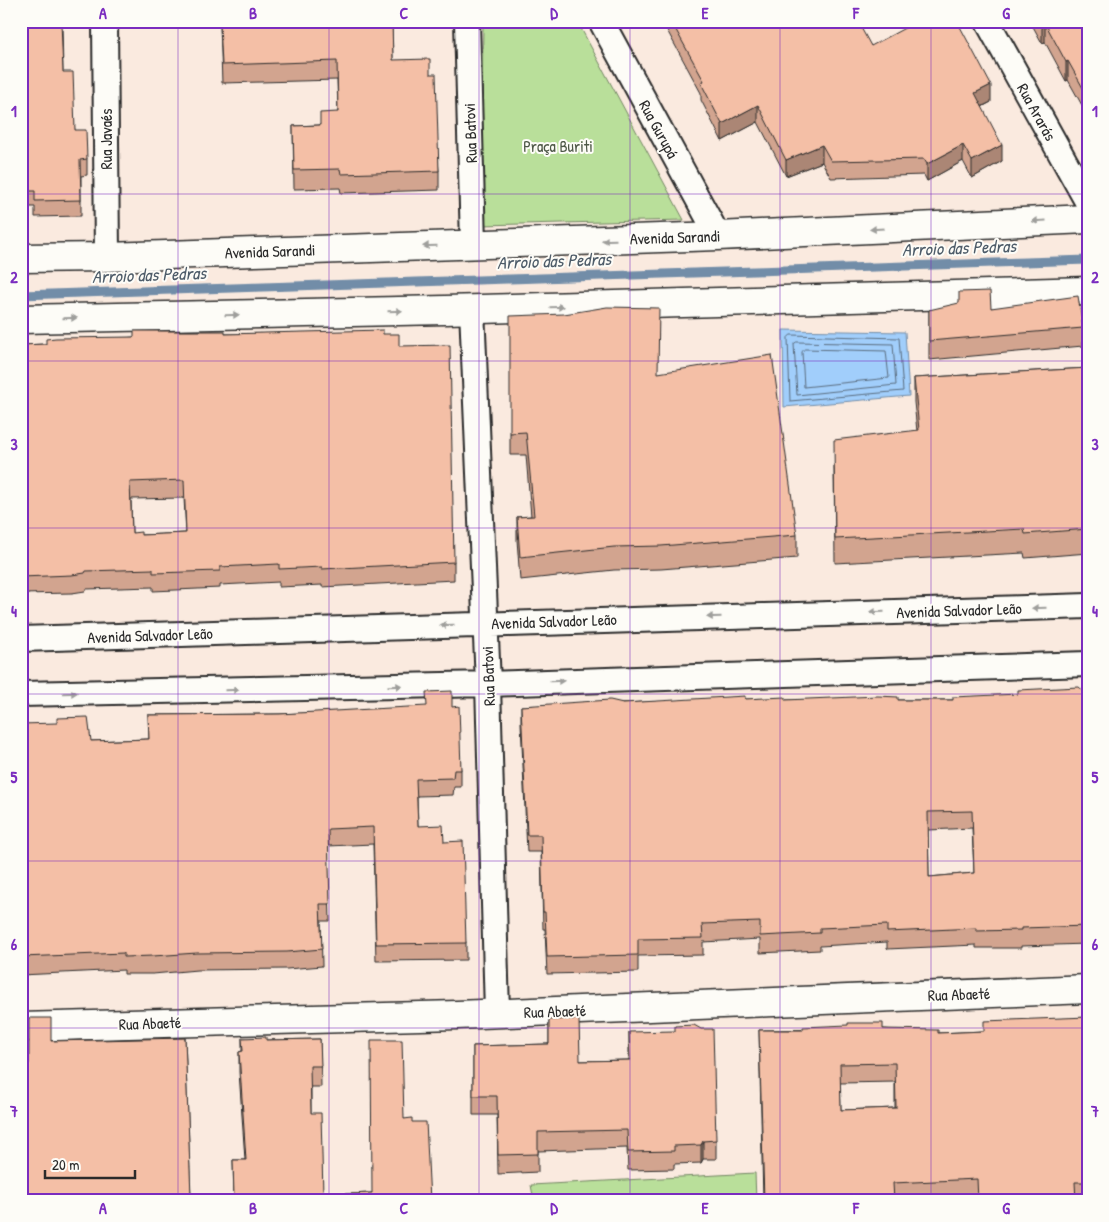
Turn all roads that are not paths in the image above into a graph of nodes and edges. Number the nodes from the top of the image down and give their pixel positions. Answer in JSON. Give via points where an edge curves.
{"nodes":[{"id":1,"x":105,"y":21,"type":"edge"},
{"id":2,"x":467,"y":21,"type":"edge"},
{"id":3,"x":601,"y":21,"type":"edge"},
{"id":4,"x":987,"y":21,"type":"edge"},
{"id":5,"x":1088,"y":203,"type":"edge"},
{"id":6,"x":1088,"y":219,"type":"edge"},
{"id":7,"x":718,"y":236,"type":"junction"},
{"id":8,"x":473,"y":244,"type":"junction"},
{"id":9,"x":107,"y":257,"type":"junction"},
{"id":10,"x":21,"y":258,"type":"edge"},
{"id":11,"x":1088,"y":292,"type":"edge"},
{"id":12,"x":472,"y":309,"type":"junction"},
{"id":13,"x":21,"y":319,"type":"edge"},
{"id":14,"x":1088,"y":606,"type":"edge"},
{"id":15,"x":486,"y":623,"type":"junction"},
{"id":16,"x":21,"y":639,"type":"edge"},
{"id":17,"x":1088,"y":664,"type":"edge"},
{"id":18,"x":488,"y":684,"type":"junction"},
{"id":19,"x":21,"y":694,"type":"edge"},
{"id":20,"x":1088,"y":989,"type":"edge"},
{"id":21,"x":497,"y":1013,"type":"junction"},
{"id":22,"x":21,"y":1027,"type":"edge"}],
"edges":[{"from":1,"to":9,"type":"street","name":"Rua Javaés"},
{"from":2,"to":8,"type":"street","name":"Rua Batovi"},
{"from":3,"to":7,"type":"street","name":"Rua Gurupá"},
{"from":4,"to":5,"type":"street","name":"Rua Ararás"},
{"from":6,"to":7,"type":"street","name":"Avenida Sarandi","one_way":true},
{"from":7,"to":8,"type":"street","name":"Avenida Sarandi","one_way":true},
{"from":8,"to":9,"type":"street","name":"Avenida Sarandi","one_way":true},
{"from":9,"to":10,"type":"street","name":"Avenida Sarandi"},
{"from":12,"to":11,"type":"street","one_way":true},
{"from":13,"to":12,"type":"street","one_way":true},
{"from":12,"to":15,"type":"street","name":"Rua Batovi"},
{"from":14,"to":15,"type":"street","name":"Avenida Salvador Leão","one_way":true},
{"from":15,"to":16,"type":"street","name":"Avenida Salvador Leão","one_way":true},
{"from":15,"to":18,"type":"street","name":"Rua Batovi"},
{"from":18,"to":17,"type":"street","one_way":true},
{"from":19,"to":18,"type":"street","one_way":true},
{"from":18,"to":21,"type":"street","name":"Rua Batovi"},
{"from":20,"to":21,"type":"street","name":"Rua Abaeté"},
{"from":21,"to":22,"type":"street","name":"Rua Abaeté"}]}
